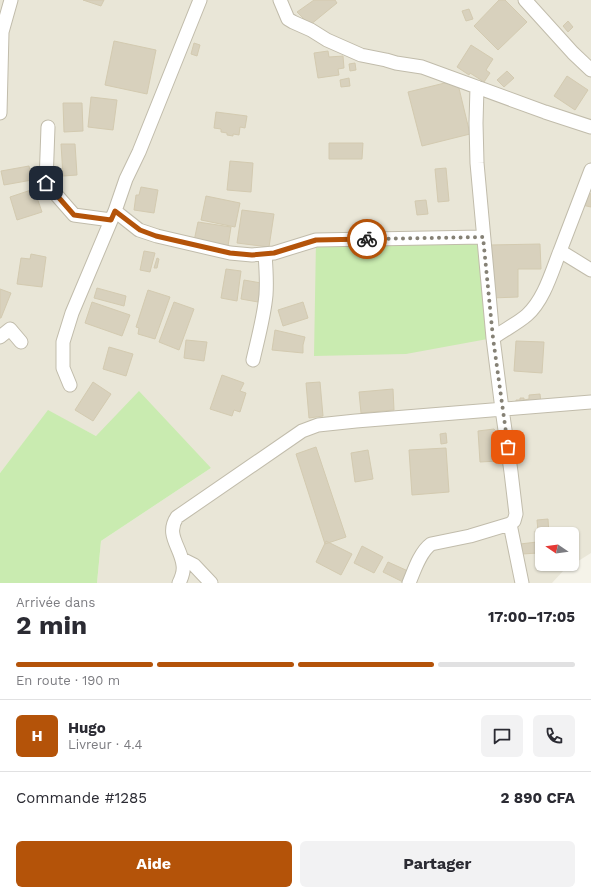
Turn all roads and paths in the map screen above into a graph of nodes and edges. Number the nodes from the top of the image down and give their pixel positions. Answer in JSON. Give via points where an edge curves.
{"nodes":[{"id":1,"x":11,"y":0,"type":"edge"},
{"id":2,"x":200,"y":0,"type":"edge"},
{"id":3,"x":280,"y":0,"type":"edge"},
{"id":4,"x":525,"y":0,"type":"edge"},
{"id":5,"x":1,"y":42,"type":"edge"},
{"id":6,"x":591,"y":70,"type":"edge"},
{"id":7,"x":477,"y":87,"type":"junction"},
{"id":8,"x":0,"y":112,"type":"edge"},
{"id":9,"x":591,"y":126,"type":"edge"},
{"id":10,"x":48,"y":127,"type":"dead end"},
{"id":11,"x":591,"y":170,"type":"edge"},
{"id":12,"x":113,"y":216,"type":"junction"},
{"id":13,"x":483,"y":237,"type":"junction"},
{"id":14,"x":560,"y":250,"type":"junction"},
{"id":15,"x":265,"y":254,"type":"junction"},
{"id":16,"x":591,"y":270,"type":"edge"},
{"id":17,"x":0,"y":337,"type":"edge"},
{"id":18,"x":493,"y":338,"type":"junction"},
{"id":19,"x":20,"y":342,"type":"dead end"},
{"id":20,"x":253,"y":360,"type":"dead end"},
{"id":21,"x":70,"y":385,"type":"dead end"},
{"id":22,"x":591,"y":402,"type":"edge"},
{"id":23,"x":502,"y":409,"type":"junction"},
{"id":24,"x":510,"y":524,"type":"junction"},
{"id":25,"x":182,"y":559,"type":"junction"},
{"id":26,"x":180,"y":583,"type":"edge"},
{"id":27,"x":211,"y":583,"type":"edge"},
{"id":28,"x":409,"y":583,"type":"edge"},
{"id":29,"x":522,"y":583,"type":"edge"}],
"edges":[{"from":1,"to":5,"type":"street"},
{"from":2,"to":12,"type":"street"},
{"from":3,"to":7,"type":"street","via":[[288,18],[327,40],[361,55],[422,67]]},
{"from":4,"to":6,"type":"street"},
{"from":5,"to":8,"type":"street"},
{"from":7,"to":9,"type":"street"},
{"from":7,"to":13,"type":"street","via":[[476,143]]},
{"from":10,"to":12,"type":"street","via":[[46,183],[74,215]]},
{"from":11,"to":14,"type":"street"},
{"from":12,"to":15,"type":"street","via":[[156,236],[230,253]]},
{"from":12,"to":21,"type":"street","via":[[72,313],[63,342],[63,368]]},
{"from":13,"to":15,"type":"street","via":[[316,240]]},
{"from":13,"to":18,"type":"street"},
{"from":14,"to":16,"type":"street"},
{"from":14,"to":18,"type":"street","via":[[534,308]]},
{"from":15,"to":20,"type":"street","via":[[266,295]]},
{"from":17,"to":19,"type":"street","via":[[10,329]]},
{"from":18,"to":23,"type":"street"},
{"from":22,"to":23,"type":"street"},
{"from":23,"to":24,"type":"street","via":[[516,514]]},
{"from":23,"to":25,"type":"street","via":[[356,421],[318,426],[302,432],[177,517],[172,523],[173,537]]},
{"from":24,"to":28,"type":"street","via":[[431,544],[423,552]]},
{"from":24,"to":29,"type":"street"},
{"from":25,"to":26,"type":"street","via":[[184,569]]},
{"from":25,"to":27,"type":"street","via":[[194,565]]}]}
